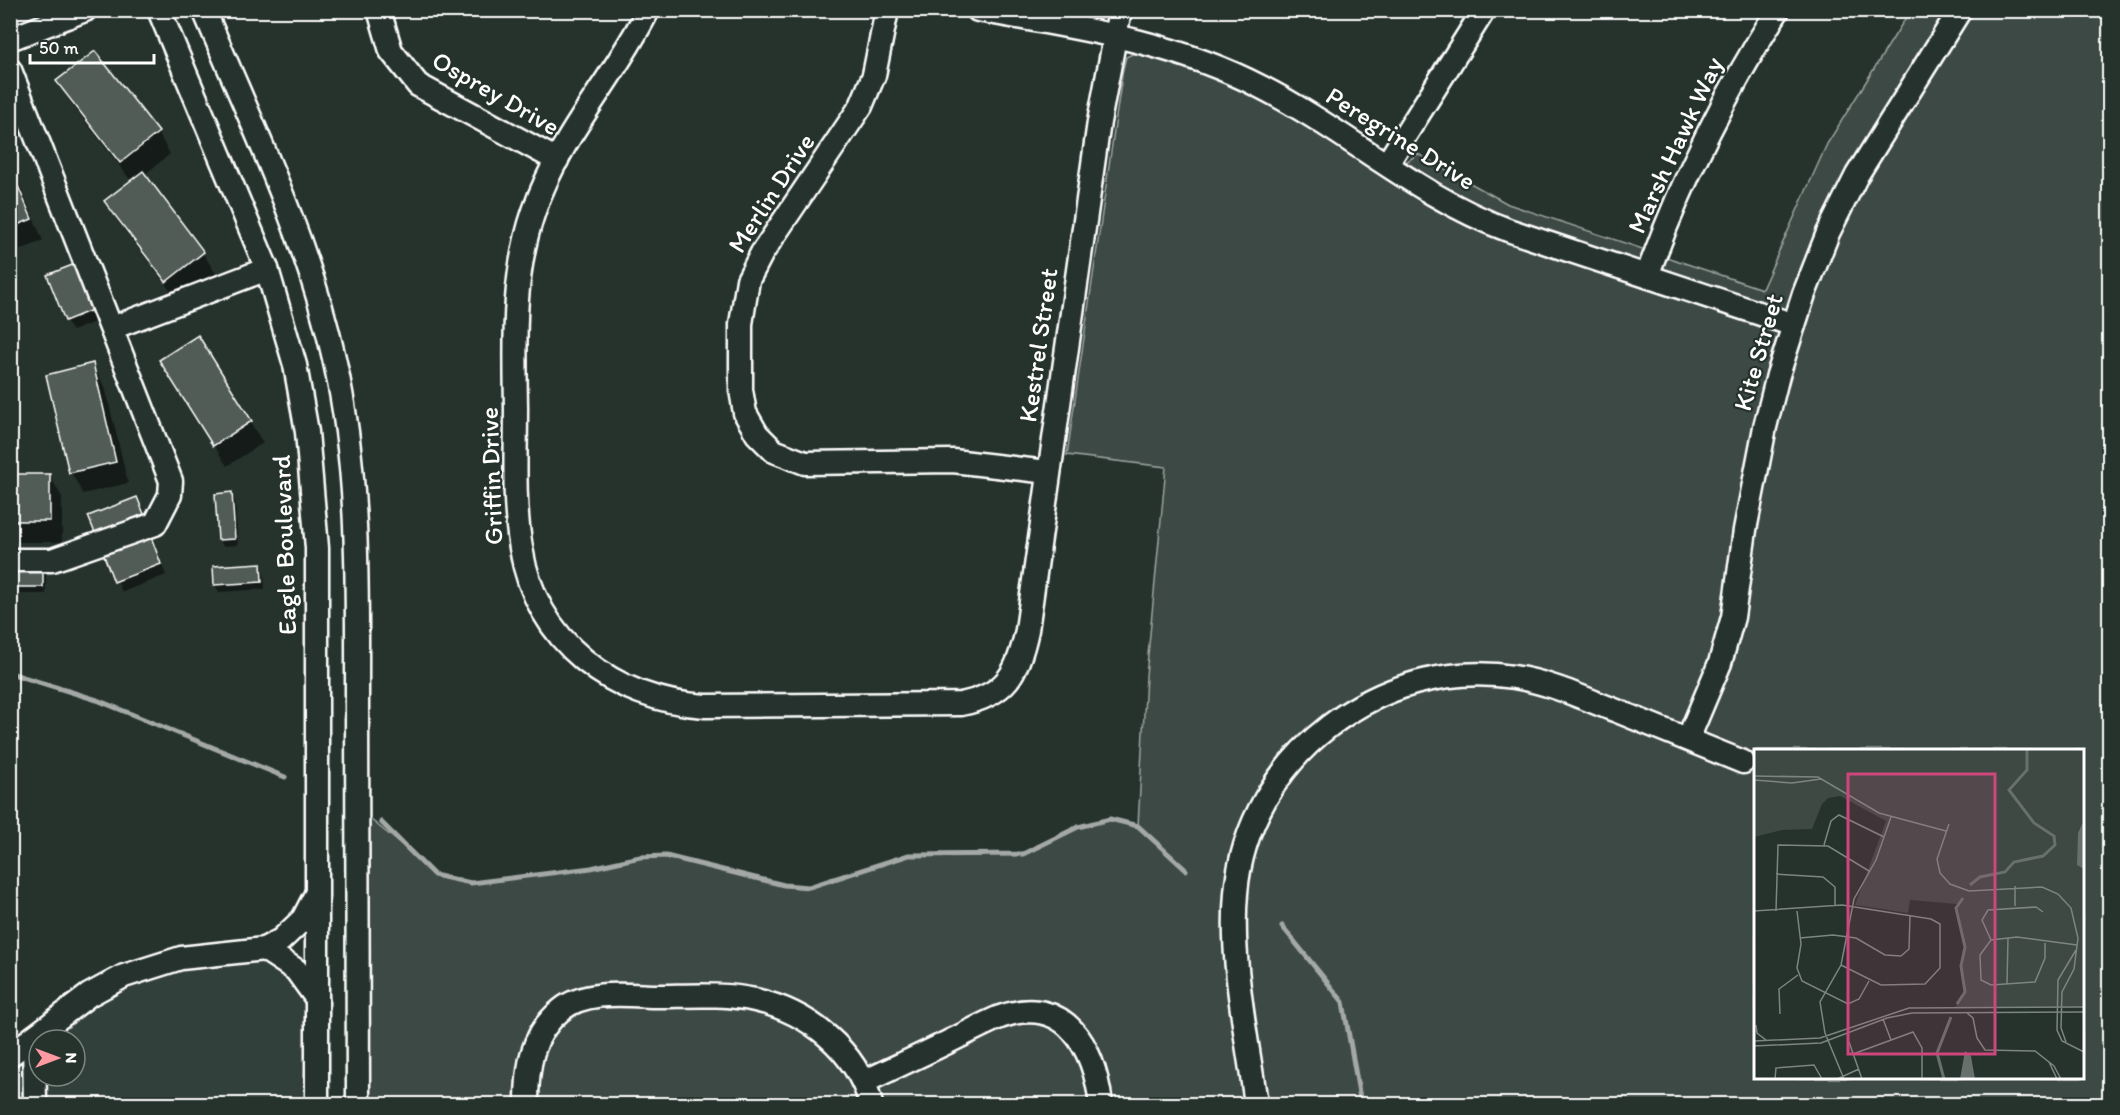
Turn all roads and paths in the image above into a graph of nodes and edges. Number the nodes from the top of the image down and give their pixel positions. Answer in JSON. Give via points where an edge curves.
{"nodes":[{"id":1,"x":85,"y":10,"type":"edge"},
{"id":2,"x":159,"y":10,"type":"edge"},
{"id":3,"x":204,"y":10,"type":"edge"},
{"id":4,"x":379,"y":10,"type":"edge"},
{"id":5,"x":648,"y":10,"type":"edge"},
{"id":6,"x":887,"y":10,"type":"edge"},
{"id":7,"x":978,"y":10,"type":"edge"},
{"id":8,"x":1120,"y":10,"type":"edge"},
{"id":9,"x":1484,"y":10,"type":"edge"},
{"id":10,"x":1778,"y":10,"type":"edge"},
{"id":11,"x":1960,"y":10,"type":"edge"},
{"id":12,"x":1115,"y":35,"type":"junction"},
{"id":13,"x":10,"y":39,"type":"edge"},
{"id":14,"x":10,"y":70,"type":"edge"},
{"id":15,"x":556,"y":159,"type":"junction"},
{"id":16,"x":1387,"y":164,"type":"junction"},
{"id":17,"x":267,"y":269,"type":"junction"},
{"id":18,"x":1647,"y":276,"type":"junction"},
{"id":19,"x":1794,"y":325,"type":"junction"},
{"id":20,"x":112,"y":328,"type":"junction"},
{"id":21,"x":1048,"y":472,"type":"junction"},
{"id":22,"x":10,"y":560,"type":"edge"},
{"id":23,"x":1005,"y":684,"type":"joint"},
{"id":24,"x":1688,"y":740,"type":"junction"},
{"id":25,"x":1743,"y":762,"type":"dead end"},
{"id":26,"x":317,"y":893,"type":"junction"},
{"id":27,"x":264,"y":949,"type":"junction"},
{"id":28,"x":317,"y":999,"type":"junction"},
{"id":29,"x":46,"y":1028,"type":"edge"},
{"id":30,"x":27,"y":1042,"type":"edge"},
{"id":31,"x":10,"y":1055,"type":"edge"},
{"id":32,"x":864,"y":1082,"type":"junction"},
{"id":33,"x":35,"y":1088,"type":"edge"},
{"id":34,"x":35,"y":1104,"type":"edge"},
{"id":35,"x":317,"y":1104,"type":"edge"},
{"id":36,"x":358,"y":1104,"type":"edge"},
{"id":37,"x":527,"y":1104,"type":"edge"},
{"id":38,"x":871,"y":1104,"type":"edge"},
{"id":39,"x":1101,"y":1104,"type":"edge"},
{"id":40,"x":1256,"y":1104,"type":"edge"}],
"edges":[{"from":1,"to":13,"type":"street"},
{"from":2,"to":17,"type":"street","name":"Eagle Boulevard"},
{"from":3,"to":36,"type":"street","via":[[310,271],[335,359],[348,438],[357,529]]},
{"from":4,"to":15,"type":"street","name":"Osprey Drive","via":[[392,51],[418,85]]},
{"from":5,"to":15,"type":"street","name":"Griffin Drive"},
{"from":6,"to":21,"type":"street","name":"Merlin Drive","via":[[874,75],[861,106],[748,280],[741,324],[745,413],[765,443],[794,460],[968,462]]},
{"from":7,"to":12,"type":"street","name":"Peregrine Drive"},
{"from":8,"to":12,"type":"street","name":"Kestrel Street"},
{"from":9,"to":16,"type":"street"},
{"from":10,"to":18,"type":"street","name":"Marsh Hawk Way","via":[[1708,129]]},
{"from":11,"to":19,"type":"street","name":"Kite Street","via":[[1857,175],[1828,233]]},
{"from":12,"to":16,"type":"street","name":"Peregrine Drive","via":[[1174,50],[1242,77]]},
{"from":12,"to":21,"type":"street","name":"Kestrel Street"},
{"from":14,"to":20,"type":"street"},
{"from":15,"to":23,"type":"street","name":"Griffin Drive","via":[[534,212],[519,276],[515,321],[518,533],[525,570],[540,604],[561,636],[589,664],[619,685],[655,699],[688,705],[949,705],[985,697]]},
{"from":16,"to":18,"type":"street","name":"Peregrine Drive","via":[[1452,206],[1487,223]]},
{"from":17,"to":20,"type":"street"},
{"from":17,"to":26,"type":"street","name":"Eagle Boulevard","via":[[295,365],[314,488]]},
{"from":18,"to":19,"type":"street","name":"Peregrine Drive"},
{"from":19,"to":24,"type":"street","name":"Kite Street","via":[[1765,428],[1733,617],[1720,663]]},
{"from":20,"to":22,"type":"street","via":[[171,481],[162,516],[155,524],[52,560]]},
{"from":21,"to":23,"type":"street","name":"Kestrel Street","via":[[1024,644]]},
{"from":24,"to":25,"type":"street"},
{"from":24,"to":40,"type":"street","via":[[1559,688],[1496,674],[1409,683],[1353,709],[1317,735],[1271,790],[1251,829],[1239,872],[1236,937]]},
{"from":26,"to":27,"type":"street","via":[[295,929]]},
{"from":26,"to":28,"type":"street","name":"Eagle Boulevard"},
{"from":27,"to":28,"type":"street","via":[[296,970]]},
{"from":27,"to":29,"type":"street","via":[[182,958],[124,976],[89,995]]},
{"from":28,"to":35,"type":"street","name":"Eagle Boulevard"},
{"from":30,"to":31,"type":"street"},
{"from":32,"to":37,"type":"street","via":[[829,1037],[808,1020],[782,1008],[754,999],[730,997],[608,995],[563,1008],[548,1023],[535,1042],[529,1065]]},
{"from":32,"to":38,"type":"street"},
{"from":32,"to":39,"type":"street","via":[[1001,1017],[1036,1013],[1053,1016],[1068,1025],[1082,1041],[1092,1058]]},
{"from":33,"to":34,"type":"street"}]}
